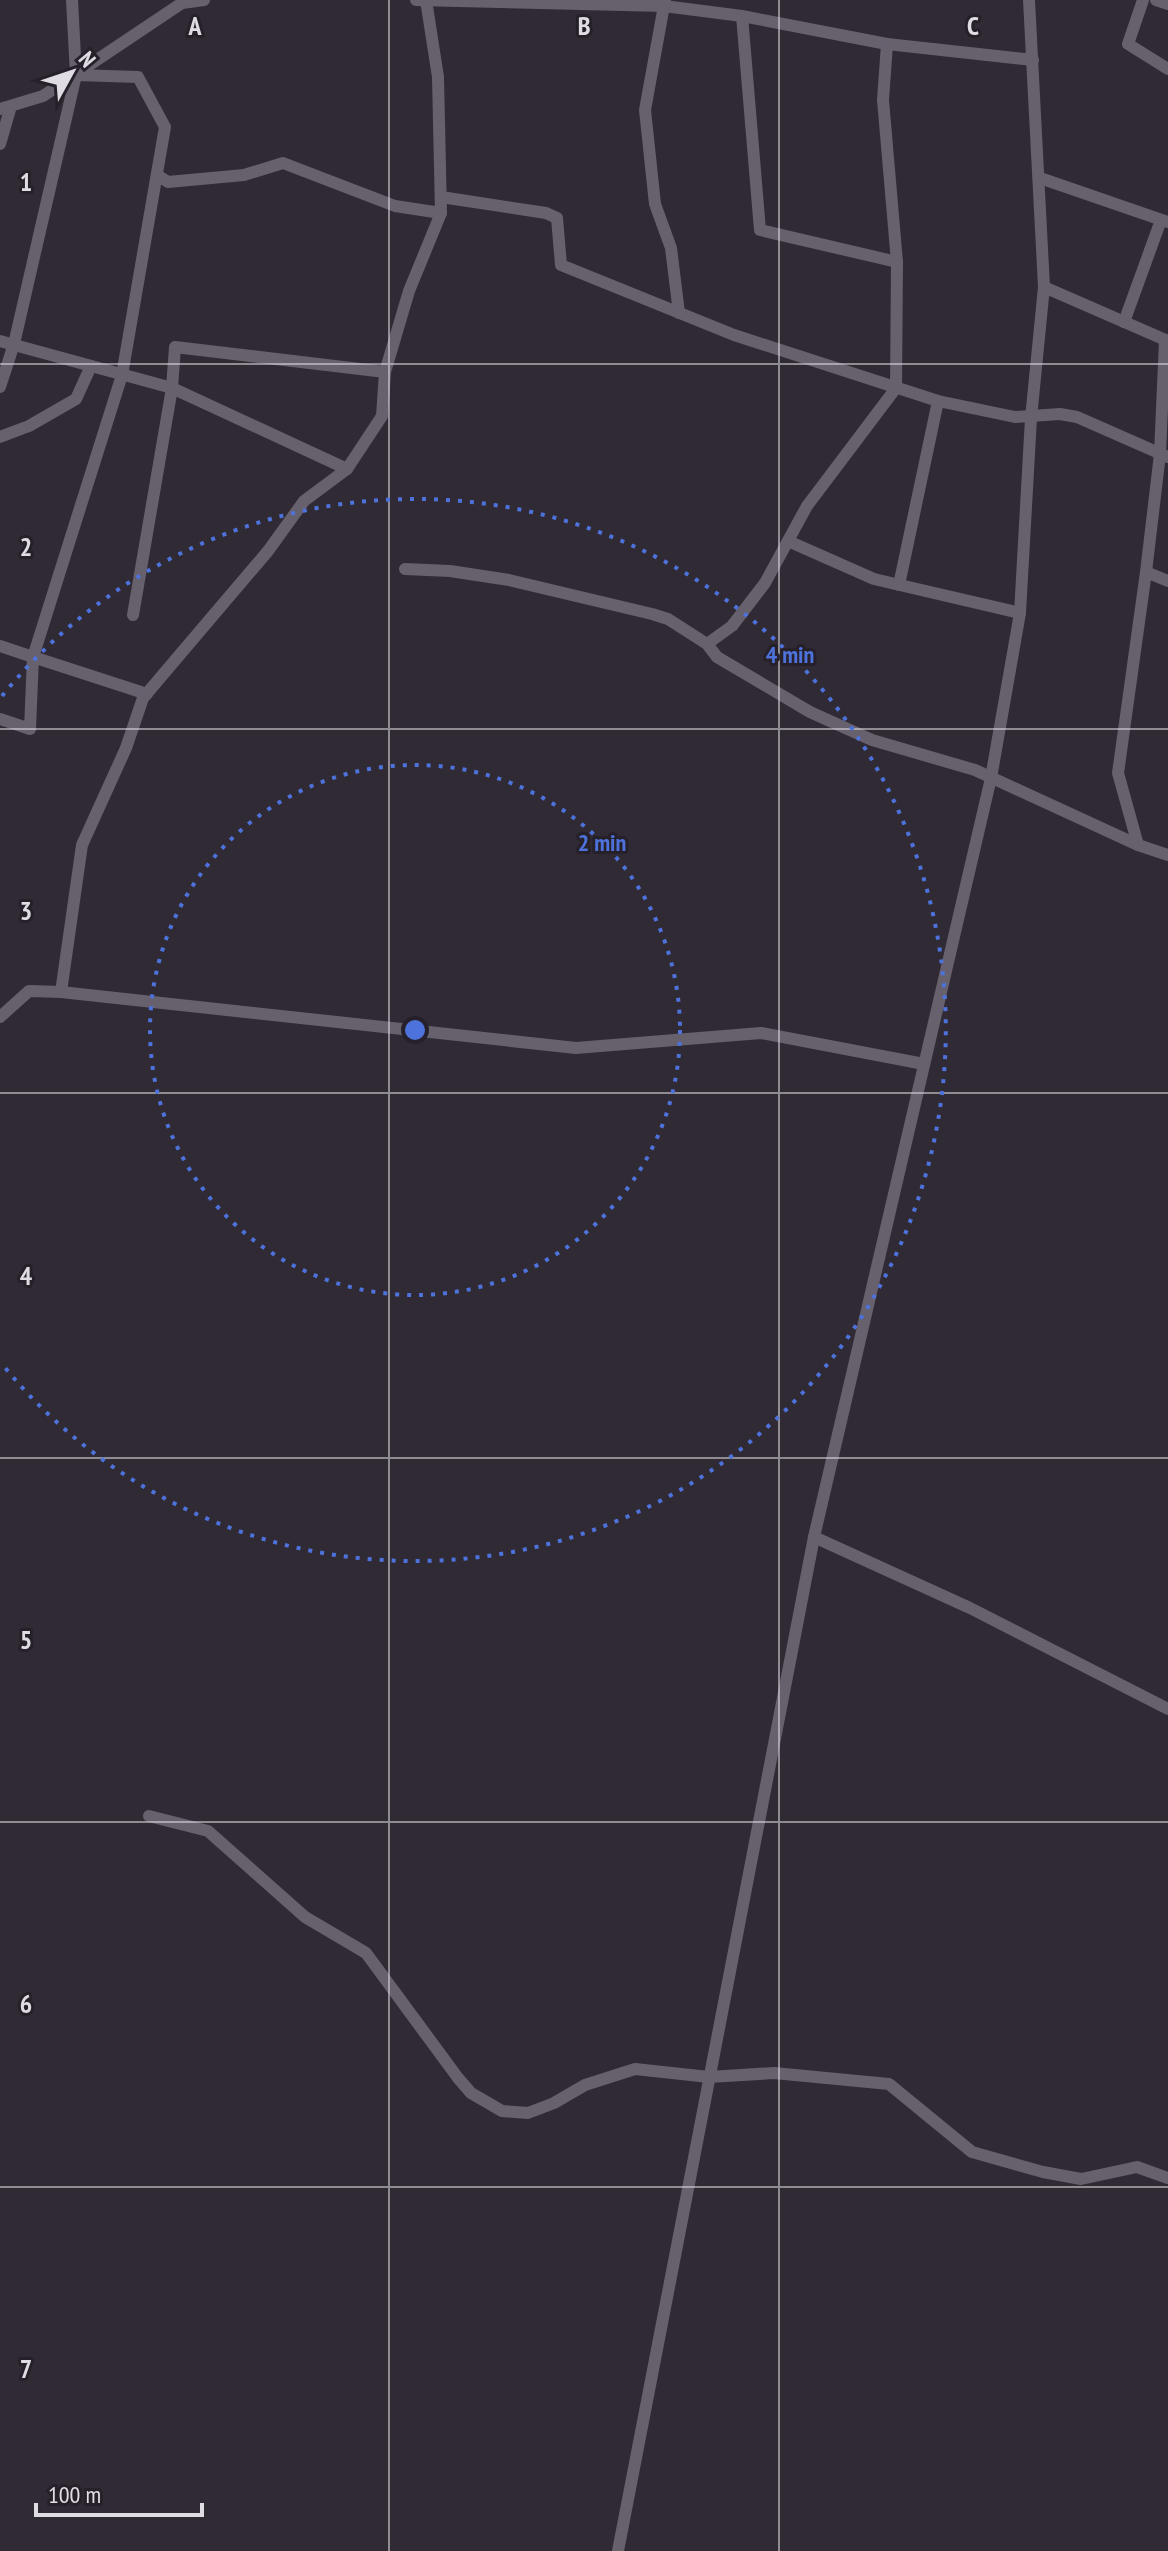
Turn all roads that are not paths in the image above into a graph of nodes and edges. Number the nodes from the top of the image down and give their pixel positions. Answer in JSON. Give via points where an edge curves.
{"nodes":[{"id":1,"x":72,"y":0,"type":"edge"},
{"id":2,"x":204,"y":0,"type":"edge"},
{"id":3,"x":1029,"y":0,"type":"edge"},
{"id":4,"x":1143,"y":0,"type":"edge"},
{"id":5,"x":1156,"y":0,"type":"edge"},
{"id":6,"x":182,"y":1,"type":"edge"},
{"id":7,"x":423,"y":1,"type":"edge"},
{"id":8,"x":664,"y":3,"type":"edge"},
{"id":9,"x":1168,"y":4,"type":"edge"},
{"id":10,"x":742,"y":16,"type":"junction"},
{"id":11,"x":887,"y":44,"type":"junction"},
{"id":12,"x":1033,"y":60,"type":"junction"},
{"id":13,"x":1168,"y":69,"type":"edge"},
{"id":14,"x":76,"y":75,"type":"junction"},
{"id":15,"x":5,"y":107,"type":"edge"},
{"id":16,"x":0,"y":144,"type":"edge"},
{"id":17,"x":157,"y":175,"type":"junction"},
{"id":18,"x":1040,"y":178,"type":"junction"},
{"id":19,"x":441,"y":197,"type":"junction"},
{"id":20,"x":441,"y":213,"type":"junction"},
{"id":21,"x":1165,"y":221,"type":"edge"},
{"id":22,"x":897,"y":262,"type":"junction"},
{"id":23,"x":1044,"y":287,"type":"junction"},
{"id":24,"x":679,"y":313,"type":"junction"},
{"id":25,"x":1124,"y":322,"type":"junction"},
{"id":26,"x":1167,"y":340,"type":"edge"},
{"id":27,"x":0,"y":341,"type":"edge"},
{"id":28,"x":14,"y":344,"type":"junction"},
{"id":29,"x":91,"y":366,"type":"junction"},
{"id":30,"x":385,"y":372,"type":"junction"},
{"id":31,"x":122,"y":375,"type":"junction"},
{"id":32,"x":0,"y":387,"type":"edge"},
{"id":33,"x":172,"y":388,"type":"junction"},
{"id":34,"x":896,"y":388,"type":"junction"},
{"id":35,"x":938,"y":401,"type":"junction"},
{"id":36,"x":1031,"y":418,"type":"junction"},
{"id":37,"x":0,"y":437,"type":"edge"},
{"id":38,"x":1164,"y":456,"type":"edge"},
{"id":39,"x":347,"y":469,"type":"junction"},
{"id":40,"x":788,"y":541,"type":"junction"},
{"id":41,"x":405,"y":569,"type":"dead end"},
{"id":42,"x":1146,"y":572,"type":"junction"},
{"id":43,"x":1168,"y":581,"type":"edge"},
{"id":44,"x":899,"y":585,"type":"junction"},
{"id":45,"x":1020,"y":613,"type":"junction"},
{"id":46,"x":133,"y":615,"type":"dead end"},
{"id":47,"x":707,"y":644,"type":"junction"},
{"id":48,"x":0,"y":646,"type":"edge"},
{"id":49,"x":33,"y":657,"type":"junction"},
{"id":50,"x":147,"y":694,"type":"junction"},
{"id":51,"x":0,"y":719,"type":"edge"},
{"id":52,"x":991,"y":778,"type":"junction"},
{"id":53,"x":1138,"y":845,"type":"junction"},
{"id":54,"x":1168,"y":855,"type":"edge"},
{"id":55,"x":61,"y":992,"type":"junction"},
{"id":56,"x":0,"y":1017,"type":"edge"},
{"id":57,"x":924,"y":1064,"type":"junction"},
{"id":58,"x":814,"y":1537,"type":"junction"},
{"id":59,"x":1167,"y":1705,"type":"edge"},
{"id":60,"x":149,"y":1816,"type":"dead end"},
{"id":61,"x":709,"y":2077,"type":"junction"},
{"id":62,"x":1168,"y":2178,"type":"edge"},
{"id":63,"x":618,"y":2551,"type":"edge"}],
"edges":[{"from":1,"to":14,"type":"street"},
{"from":2,"to":6,"type":"street"},
{"from":3,"to":12,"type":"street"},
{"from":4,"to":13,"type":"street","via":[[1128,44]]},
{"from":5,"to":9,"type":"street"},
{"from":6,"to":14,"type":"street"},
{"from":7,"to":8,"type":"street"},
{"from":7,"to":19,"type":"street","via":[[438,77]]},
{"from":8,"to":10,"type":"street"},
{"from":8,"to":24,"type":"street","via":[[645,110],[655,204],[671,248]]},
{"from":10,"to":11,"type":"street"},
{"from":10,"to":22,"type":"street","via":[[760,230]]},
{"from":11,"to":12,"type":"street"},
{"from":11,"to":22,"type":"street","via":[[883,100]]},
{"from":12,"to":18,"type":"street"},
{"from":14,"to":15,"type":"street","via":[[43,96]]},
{"from":14,"to":17,"type":"street","via":[[138,77],[165,127]]},
{"from":14,"to":28,"type":"street"},
{"from":15,"to":16,"type":"street"},
{"from":17,"to":20,"type":"street","via":[[168,182],[229,177],[283,163],[395,206]]},
{"from":17,"to":31,"type":"street"},
{"from":18,"to":21,"type":"street"},
{"from":18,"to":23,"type":"street"},
{"from":19,"to":20,"type":"street"},
{"from":19,"to":24,"type":"street","via":[[557,218],[561,265]]},
{"from":20,"to":30,"type":"street","via":[[409,291]]},
{"from":21,"to":25,"type":"street"},
{"from":22,"to":34,"type":"street"},
{"from":23,"to":25,"type":"street"},
{"from":23,"to":36,"type":"street"},
{"from":24,"to":34,"type":"street"},
{"from":25,"to":26,"type":"street"},
{"from":26,"to":38,"type":"street"},
{"from":27,"to":28,"type":"street"},
{"from":28,"to":29,"type":"street"},
{"from":28,"to":32,"type":"street"},
{"from":29,"to":31,"type":"street"},
{"from":29,"to":37,"type":"street","via":[[76,399]]},
{"from":30,"to":33,"type":"street","via":[[175,347]]},
{"from":30,"to":39,"type":"street","via":[[382,416]]},
{"from":31,"to":33,"type":"street"},
{"from":31,"to":49,"type":"street"},
{"from":33,"to":39,"type":"street"},
{"from":33,"to":46,"type":"street"},
{"from":34,"to":35,"type":"street"},
{"from":34,"to":40,"type":"street","via":[[807,506]]},
{"from":35,"to":36,"type":"street"},
{"from":35,"to":44,"type":"street"},
{"from":36,"to":38,"type":"street","via":[[1077,417]]},
{"from":36,"to":45,"type":"street"},
{"from":38,"to":42,"type":"street"},
{"from":39,"to":50,"type":"street","via":[[304,501]]},
{"from":40,"to":44,"type":"street"},
{"from":40,"to":47,"type":"street","via":[[732,626]]},
{"from":41,"to":47,"type":"street","via":[[509,580],[652,614]]},
{"from":42,"to":43,"type":"street"},
{"from":42,"to":53,"type":"street","via":[[1118,773]]},
{"from":44,"to":45,"type":"street"},
{"from":45,"to":52,"type":"street"},
{"from":47,"to":52,"type":"street","via":[[717,657],[810,712],[872,740]]},
{"from":48,"to":49,"type":"street"},
{"from":49,"to":50,"type":"street"},
{"from":49,"to":51,"type":"street","via":[[30,729]]},
{"from":50,"to":55,"type":"street","via":[[82,845]]},
{"from":52,"to":53,"type":"street"},
{"from":52,"to":57,"type":"street"},
{"from":53,"to":54,"type":"street"},
{"from":55,"to":56,"type":"street","via":[[29,991]]},
{"from":55,"to":57,"type":"street","via":[[576,1048],[761,1033]]},
{"from":57,"to":58,"type":"street"},
{"from":58,"to":59,"type":"street"},
{"from":58,"to":61,"type":"street"},
{"from":60,"to":61,"type":"street","via":[[208,1831],[305,1917],[366,1953],[458,2078],[471,2093],[502,2111],[528,2113],[585,2085],[635,2069]]},
{"from":61,"to":62,"type":"street","via":[[774,2073],[889,2084],[972,2152],[1081,2179],[1137,2167]]},
{"from":61,"to":63,"type":"street"}]}
